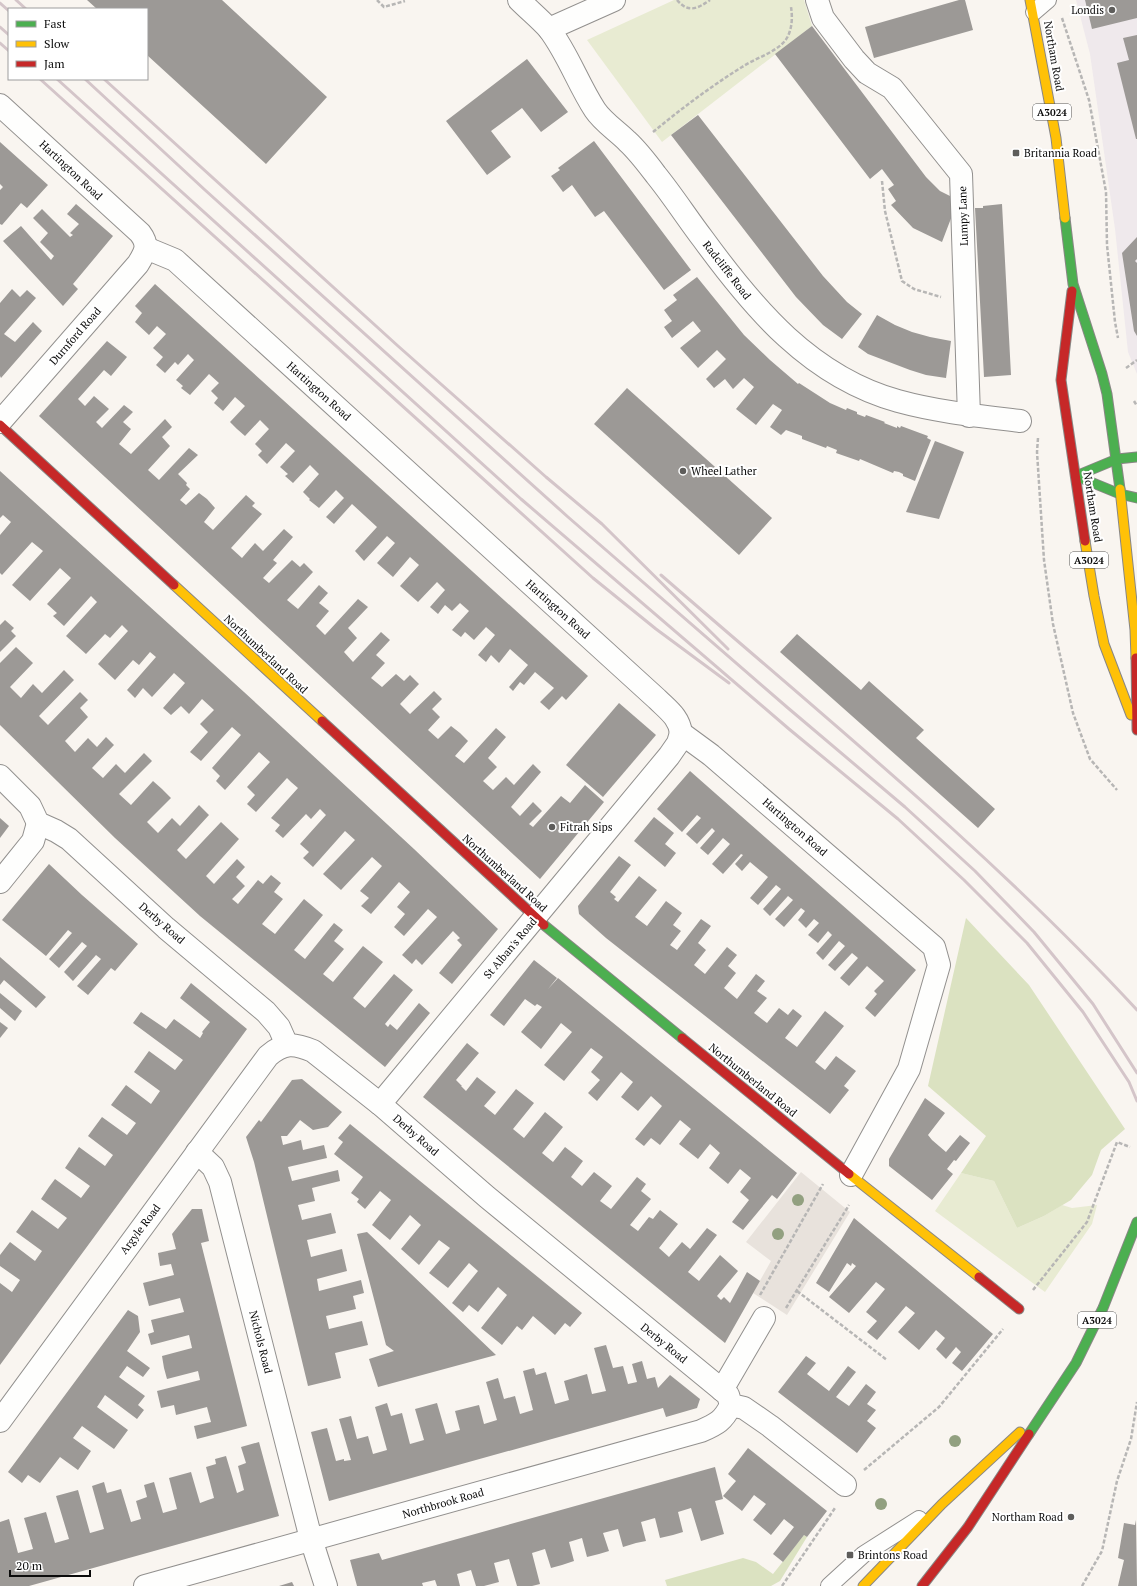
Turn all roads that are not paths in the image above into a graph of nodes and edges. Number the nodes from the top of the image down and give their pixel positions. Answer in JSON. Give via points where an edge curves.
{"nodes":[{"id":1,"x":520,"y":0,"type":"edge"},
{"id":2,"x":614,"y":0,"type":"edge"},
{"id":3,"x":817,"y":0,"type":"edge"},
{"id":4,"x":1048,"y":0,"type":"edge"},
{"id":5,"x":1032,"y":6,"type":"edge"},
{"id":6,"x":549,"y":29,"type":"junction"},
{"id":7,"x":0,"y":105,"type":"edge"},
{"id":8,"x":146,"y":248,"type":"junction"},
{"id":9,"x":1073,"y":284,"type":"junction"},
{"id":10,"x":969,"y":416,"type":"junction"},
{"id":11,"x":1020,"y":421,"type":"dead end"},
{"id":12,"x":0,"y":423,"type":"edge"},
{"id":13,"x":1137,"y":457,"type":"edge"},
{"id":14,"x":1117,"y":459,"type":"junction"},
{"id":15,"x":1076,"y":476,"type":"junction"},
{"id":16,"x":1120,"y":494,"type":"junction"},
{"id":17,"x":1137,"y":498,"type":"edge"},
{"id":18,"x":1137,"y":730,"type":"edge"},
{"id":19,"x":681,"y":734,"type":"junction"},
{"id":20,"x":0,"y":776,"type":"edge"},
{"id":21,"x":38,"y":824,"type":"junction"},
{"id":22,"x":0,"y":882,"type":"edge"},
{"id":23,"x":535,"y":918,"type":"junction"},
{"id":24,"x":286,"y":1045,"type":"junction"},
{"id":25,"x":380,"y":1104,"type":"junction"},
{"id":26,"x":197,"y":1152,"type":"junction"},
{"id":27,"x":849,"y":1174,"type":"junction"},
{"id":28,"x":1137,"y":1222,"type":"edge"},
{"id":29,"x":1019,"y":1309,"type":"road end"},
{"id":30,"x":764,"y":1318,"type":"road end"},
{"id":31,"x":726,"y":1398,"type":"junction"},
{"id":32,"x":1044,"y":1411,"type":"junction"},
{"id":33,"x":0,"y":1421,"type":"edge"},
{"id":34,"x":845,"y":1486,"type":"road end"},
{"id":35,"x":942,"y":1504,"type":"junction"},
{"id":36,"x":311,"y":1539,"type":"junction"},
{"id":37,"x":145,"y":1586,"type":"edge"},
{"id":38,"x":326,"y":1586,"type":"edge"},
{"id":39,"x":829,"y":1586,"type":"edge"},
{"id":40,"x":863,"y":1586,"type":"edge"},
{"id":41,"x":922,"y":1586,"type":"edge"}],
"edges":[{"from":1,"to":6,"type":"street","name":"Radcliffe Road"},
{"from":2,"to":6,"type":"street"},
{"from":3,"to":10,"type":"street","name":"Lumpy Lane","via":[[823,18],[854,60],[867,73],[892,88],[961,174]]},
{"from":4,"to":5,"type":"lane"},
{"from":5,"to":9,"type":"main road","name":"Northam Road","number":"A3024","via":[[1058,152]]},
{"from":6,"to":10,"type":"street","name":"Radcliffe Road","via":[[596,111],[634,148],[742,289],[768,320],[798,348],[829,371],[896,401]]},
{"from":7,"to":8,"type":"street","name":"Hartington Road","via":[[140,233],[145,240]]},
{"from":8,"to":12,"type":"street","name":"Durnford Road","via":[[138,264]]},
{"from":8,"to":19,"type":"street","name":"Hartington Road","via":[[175,260],[657,699],[680,724]]},
{"from":9,"to":14,"type":"main road","name":"Northam Road","number":"A3024","via":[[1102,374]]},
{"from":9,"to":15,"type":"main road","name":"Northam Road","number":"A3024","via":[[1061,380]]},
{"from":10,"to":11,"type":"street","name":"Radcliffe Road"},
{"from":12,"to":23,"type":"main road","name":"Northumberland Road"},
{"from":13,"to":14,"type":"main road"},
{"from":14,"to":15,"type":"main road"},
{"from":14,"to":16,"type":"main road","name":"Northam Road","number":"A3024"},
{"from":15,"to":16,"type":"main road"},
{"from":15,"to":18,"type":"main road","name":"Northam Road","number":"A3024","via":[[1104,644]]},
{"from":16,"to":17,"type":"main road"},
{"from":16,"to":18,"type":"main road","name":"Northam Road","number":"A3024","via":[[1135,630]]},
{"from":19,"to":23,"type":"street","name":"St Alban's Road","via":[[669,756]]},
{"from":19,"to":27,"type":"street","name":"Hartington Road","via":[[711,754],[934,947],[939,965],[909,1069]]},
{"from":20,"to":21,"type":"street","via":[[30,806]]},
{"from":21,"to":22,"type":"street","via":[[33,841]]},
{"from":21,"to":24,"type":"street","name":"Derby Road","via":[[69,839],[166,928],[266,1012],[279,1027]]},
{"from":23,"to":25,"type":"street","name":"St Alban's Road"},
{"from":23,"to":27,"type":"main road","name":"Northumberland Road"},
{"from":24,"to":25,"type":"street","name":"Derby Road","via":[[301,1046],[313,1051]]},
{"from":24,"to":26,"type":"street","name":"Argyle Road","via":[[268,1056]]},
{"from":25,"to":31,"type":"street","name":"Derby Road"},
{"from":26,"to":33,"type":"street","name":"Argyle Road"},
{"from":26,"to":36,"type":"street","name":"Nichols Road","via":[[213,1167],[220,1182]]},
{"from":27,"to":29,"type":"main road","name":"Northumberland Road"},
{"from":28,"to":32,"type":"main road","number":"A3024","via":[[1103,1308],[1076,1363]]},
{"from":30,"to":31,"type":"street","name":"Northbrook Road"},
{"from":31,"to":34,"type":"street","name":"Derby Road","via":[[770,1426]]},
{"from":31,"to":36,"type":"street","name":"Northbrook Road","via":[[726,1415],[718,1423],[701,1431]]},
{"from":32,"to":35,"type":"main road","number":"A3024"},
{"from":32,"to":41,"type":"main road","number":"A3024","via":[[968,1528]]},
{"from":35,"to":39,"type":"lane","via":[[864,1554]]},
{"from":35,"to":40,"type":"main road","number":"A3024"},
{"from":36,"to":37,"type":"street","name":"Northbrook Road"},
{"from":36,"to":38,"type":"street","name":"Nichols Road"}]}
